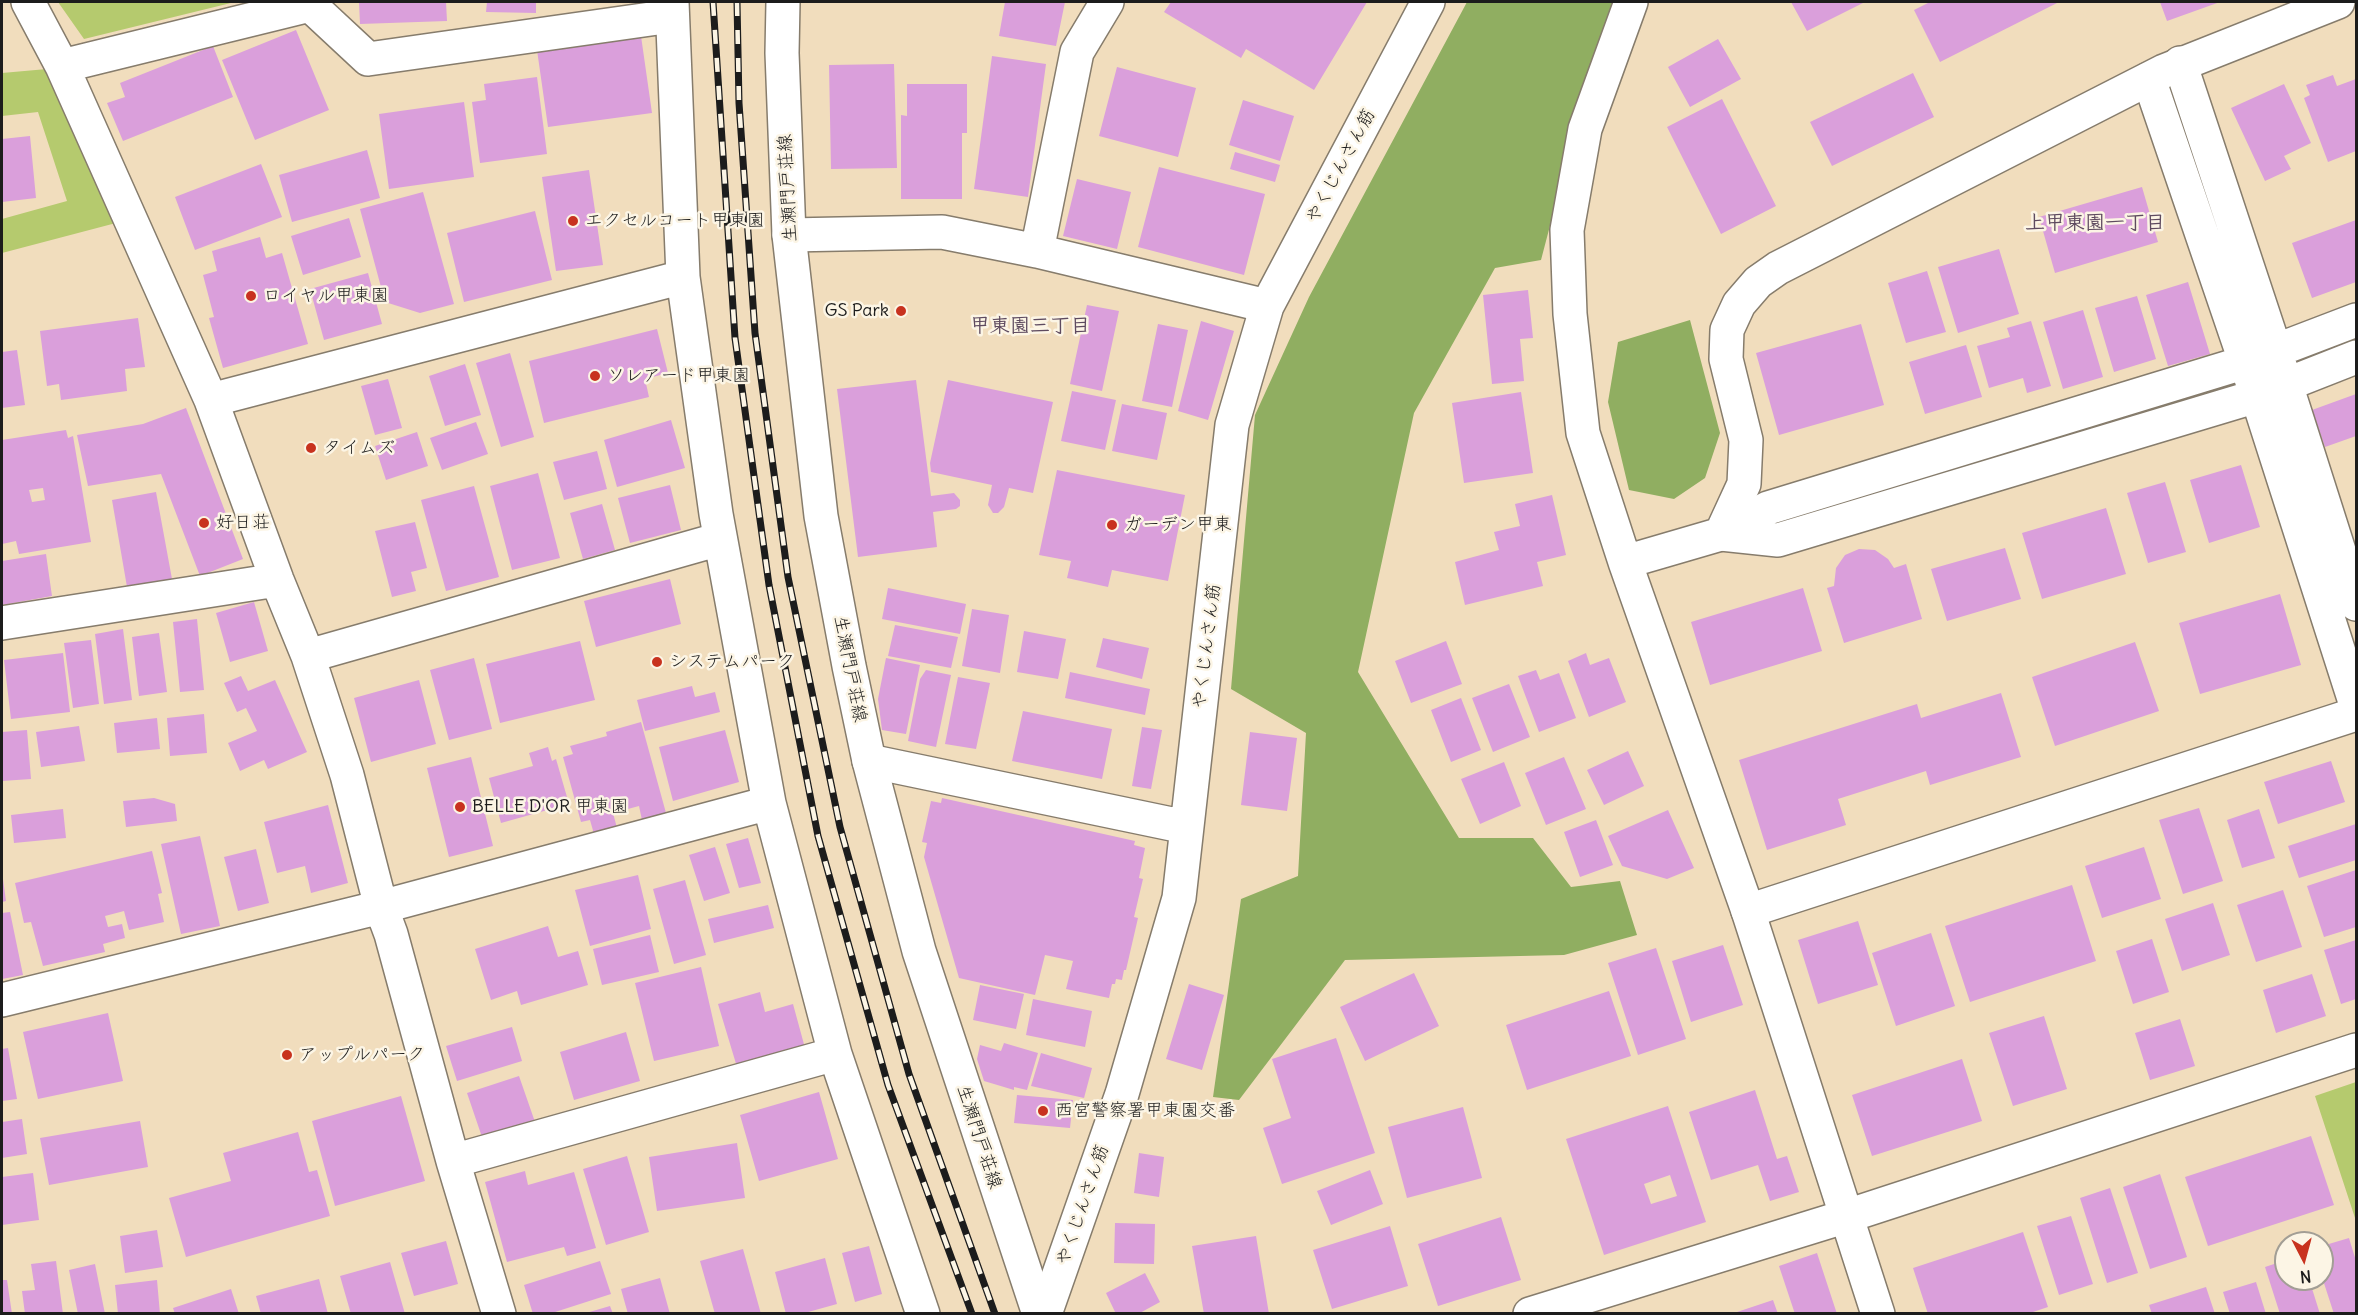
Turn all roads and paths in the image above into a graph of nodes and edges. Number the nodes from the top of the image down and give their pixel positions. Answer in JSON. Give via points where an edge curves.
{"nodes":[{"id":1,"x":28,"y":2,"type":"edge"},
{"id":2,"x":783,"y":2,"type":"edge"},
{"id":3,"x":1107,"y":2,"type":"edge"},
{"id":4,"x":1428,"y":2,"type":"edge"},
{"id":5,"x":1631,"y":2,"type":"edge"},
{"id":6,"x":2338,"y":2,"type":"edge"},
{"id":7,"x":672,"y":9,"type":"edge"},
{"id":8,"x":2180,"y":63,"type":"junction"},
{"id":9,"x":62,"y":66,"type":"junction"},
{"id":10,"x":2149,"y":79,"type":"junction"},
{"id":11,"x":789,"y":235,"type":"junction"},
{"id":12,"x":1037,"y":251,"type":"junction"},
{"id":13,"x":683,"y":277,"type":"junction"},
{"id":14,"x":1267,"y":306,"type":"junction"},
{"id":15,"x":2356,"y":320,"type":"edge"},
{"id":16,"x":2261,"y":356,"type":"junction"},
{"id":17,"x":2356,"y":357,"type":"edge"},
{"id":18,"x":2271,"y":390,"type":"junction"},
{"id":19,"x":211,"y":400,"type":"junction"},
{"id":20,"x":1721,"y":534,"type":"junction"},
{"id":21,"x":720,"y":539,"type":"junction"},
{"id":22,"x":1625,"y":562,"type":"junction"},
{"id":23,"x":277,"y":580,"type":"junction"},
{"id":24,"x":2356,"y":604,"type":"edge"},
{"id":25,"x":2,"y":623,"type":"edge"},
{"id":26,"x":308,"y":656,"type":"junction"},
{"id":27,"x":2356,"y":705,"type":"edge"},
{"id":28,"x":2356,"y":714,"type":"edge"},
{"id":29,"x":869,"y":761,"type":"junction"},
{"id":30,"x":769,"y":803,"type":"junction"},
{"id":31,"x":1186,"y":827,"type":"junction"},
{"id":32,"x":381,"y":907,"type":"junction"},
{"id":33,"x":1748,"y":911,"type":"junction"},
{"id":34,"x":2,"y":1000,"type":"edge"},
{"id":35,"x":2356,"y":1050,"type":"edge"},
{"id":36,"x":834,"y":1053,"type":"junction"},
{"id":37,"x":453,"y":1161,"type":"junction"},
{"id":38,"x":1847,"y":1216,"type":"junction"},
{"id":39,"x":1572,"y":1307,"type":"edge"},
{"id":40,"x":919,"y":1313,"type":"edge"},
{"id":41,"x":499,"y":1314,"type":"edge"},
{"id":42,"x":1039,"y":1314,"type":"edge"},
{"id":43,"x":1045,"y":1314,"type":"edge"},
{"id":44,"x":1530,"y":1314,"type":"edge"},
{"id":45,"x":1878,"y":1314,"type":"edge"}],
"edges":[{"from":1,"to":9,"type":"street"},
{"from":2,"to":11,"type":"street","name":"生瀬門戸荘線"},
{"from":3,"to":12,"type":"street","via":[[1077,52]]},
{"from":4,"to":14,"type":"street","name":"やくじんさん筋"},
{"from":5,"to":22,"type":"street","via":[[1585,129],[1567,230],[1570,314],[1583,433]]},
{"from":6,"to":8,"type":"street"},
{"from":7,"to":9,"type":"street","via":[[368,59],[310,4]]},
{"from":7,"to":13,"type":"street"},
{"from":8,"to":10,"type":"street"},
{"from":8,"to":16,"type":"street"},
{"from":9,"to":19,"type":"street"},
{"from":10,"to":16,"type":"street"},
{"from":10,"to":20,"type":"street","via":[[1778,268],[1758,282],[1739,304],[1727,330],[1726,359],[1746,440],[1747,465],[1744,484]]},
{"from":11,"to":12,"type":"street","via":[[942,232]]},
{"from":11,"to":29,"type":"street","name":"生瀬門戸荘線","via":[[821,516]]},
{"from":12,"to":14,"type":"street"},
{"from":13,"to":19,"type":"street"},
{"from":13,"to":21,"type":"street"},
{"from":14,"to":31,"type":"street","name":"やくじんさん筋","via":[[1232,425]]},
{"from":15,"to":16,"type":"street"},
{"from":16,"to":18,"type":"street"},
{"from":16,"to":20,"type":"street","via":[[1768,508]]},
{"from":17,"to":18,"type":"street"},
{"from":18,"to":20,"type":"street","via":[[1778,540]]},
{"from":18,"to":24,"type":"street"},
{"from":18,"to":27,"type":"street"},
{"from":19,"to":23,"type":"street"},
{"from":20,"to":22,"type":"street"},
{"from":21,"to":26,"type":"street"},
{"from":21,"to":30,"type":"street"},
{"from":22,"to":33,"type":"street"},
{"from":23,"to":25,"type":"street"},
{"from":23,"to":26,"type":"street"},
{"from":26,"to":32,"type":"street","via":[[346,775]]},
{"from":28,"to":33,"type":"street"},
{"from":29,"to":31,"type":"street"},
{"from":29,"to":42,"type":"street","name":"生瀬門戸荘線","via":[[919,951]]},
{"from":30,"to":32,"type":"street"},
{"from":30,"to":36,"type":"street"},
{"from":31,"to":43,"type":"street","name":"やくじんさん筋","via":[[1179,898],[1122,1094]]},
{"from":32,"to":34,"type":"street"},
{"from":32,"to":37,"type":"street"},
{"from":33,"to":38,"type":"street"},
{"from":35,"to":38,"type":"street"},
{"from":36,"to":37,"type":"street"},
{"from":36,"to":40,"type":"street"},
{"from":37,"to":41,"type":"street"},
{"from":38,"to":39,"type":"street"},
{"from":38,"to":45,"type":"street"},
{"from":39,"to":44,"type":"street"}]}
